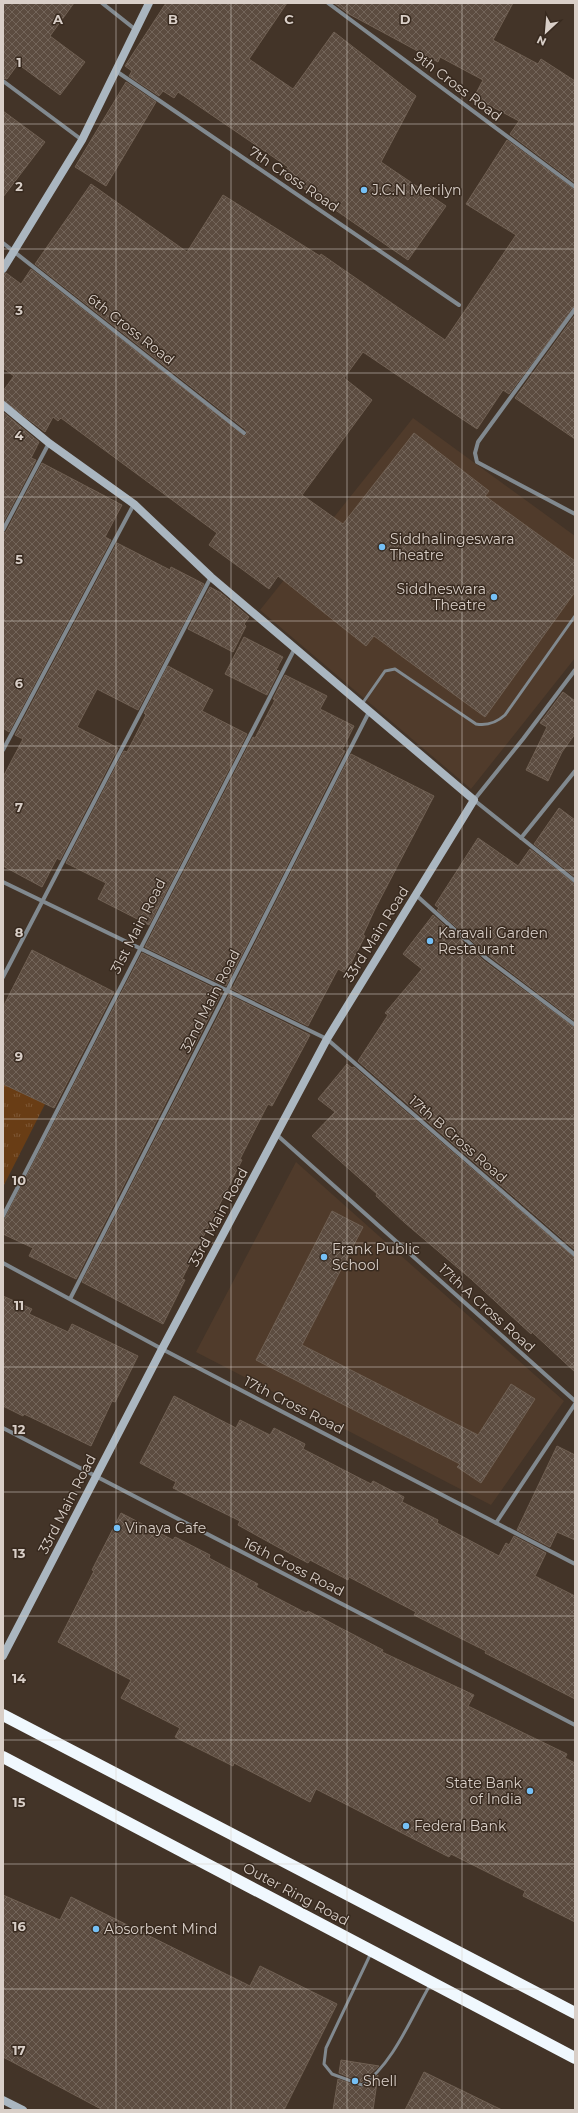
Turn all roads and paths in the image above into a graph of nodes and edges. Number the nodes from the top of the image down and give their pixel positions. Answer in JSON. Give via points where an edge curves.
{"nodes":[{"id":1,"x":102,"y":3,"type":"edge"},
{"id":2,"x":149,"y":3,"type":"edge"},
{"id":3,"x":328,"y":3,"type":"edge"},
{"id":4,"x":136,"y":30,"type":"junction"},
{"id":5,"x":116,"y":71,"type":"junction"},
{"id":6,"x":3,"y":81,"type":"edge"},
{"id":7,"x":82,"y":140,"type":"junction"},
{"id":8,"x":575,"y":187,"type":"edge"},
{"id":9,"x":3,"y":243,"type":"edge"},
{"id":10,"x":14,"y":251,"type":"junction"},
{"id":11,"x":3,"y":269,"type":"edge"},
{"id":12,"x":460,"y":306,"type":"dead end"},
{"id":13,"x":575,"y":309,"type":"edge"},
{"id":14,"x":3,"y":405,"type":"edge"},
{"id":15,"x":244,"y":433,"type":"dead end"},
{"id":16,"x":49,"y":443,"type":"junction"},
{"id":17,"x":134,"y":504,"type":"junction"},
{"id":18,"x":575,"y":513,"type":"edge"},
{"id":19,"x":3,"y":530,"type":"edge"},
{"id":20,"x":212,"y":577,"type":"junction"},
{"id":21,"x":575,"y":616,"type":"edge"},
{"id":22,"x":295,"y":648,"type":"junction"},
{"id":23,"x":575,"y":670,"type":"edge"},
{"id":24,"x":361,"y":705,"type":"junction"},
{"id":25,"x":369,"y":712,"type":"junction"},
{"id":26,"x":3,"y":750,"type":"edge"},
{"id":27,"x":575,"y":771,"type":"edge"},
{"id":28,"x":474,"y":800,"type":"junction"},
{"id":29,"x":521,"y":838,"type":"junction"},
{"id":30,"x":575,"y":881,"type":"edge"},
{"id":31,"x":3,"y":882,"type":"edge"},
{"id":32,"x":416,"y":894,"type":"junction"},
{"id":33,"x":43,"y":901,"type":"junction"},
{"id":34,"x":139,"y":947,"type":"junction"},
{"id":35,"x":3,"y":977,"type":"edge"},
{"id":36,"x":227,"y":992,"type":"junction"},
{"id":37,"x":575,"y":1025,"type":"edge"},
{"id":38,"x":327,"y":1039,"type":"junction"},
{"id":39,"x":277,"y":1134,"type":"junction"},
{"id":40,"x":3,"y":1216,"type":"edge"},
{"id":41,"x":575,"y":1255,"type":"edge"},
{"id":42,"x":3,"y":1263,"type":"edge"},
{"id":43,"x":70,"y":1299,"type":"junction"},
{"id":44,"x":162,"y":1349,"type":"junction"},
{"id":45,"x":575,"y":1403,"type":"edge"},
{"id":46,"x":3,"y":1428,"type":"edge"},
{"id":47,"x":96,"y":1477,"type":"junction"},
{"id":48,"x":496,"y":1523,"type":"junction"},
{"id":49,"x":575,"y":1564,"type":"edge"},
{"id":50,"x":3,"y":1656,"type":"edge"},
{"id":51,"x":3,"y":1715,"type":"edge"},
{"id":52,"x":575,"y":1725,"type":"edge"},
{"id":53,"x":3,"y":1757,"type":"edge"},
{"id":54,"x":372,"y":1951,"type":"junction"},
{"id":55,"x":432,"y":1982,"type":"junction"},
{"id":56,"x":575,"y":2013,"type":"edge"},
{"id":57,"x":575,"y":2058,"type":"edge"},
{"id":58,"x":3,"y":2100,"type":"edge"},
{"id":59,"x":22,"y":2110,"type":"edge"}],
"edges":[{"from":1,"to":4,"type":"street"},
{"from":2,"to":4,"type":"street"},
{"from":3,"to":8,"type":"street","name":"9th Cross Road"},
{"from":4,"to":5,"type":"street"},
{"from":5,"to":7,"type":"street"},
{"from":5,"to":12,"type":"street","name":"7th Cross Road"},
{"from":6,"to":7,"type":"street"},
{"from":7,"to":10,"type":"street"},
{"from":9,"to":10,"type":"street","name":"6th Cross Road"},
{"from":10,"to":11,"type":"street"},
{"from":10,"to":15,"type":"street","name":"6th Cross Road"},
{"from":13,"to":18,"type":"street","via":[[478,442],[475,453],[477,462]]},
{"from":14,"to":16,"type":"street"},
{"from":16,"to":17,"type":"street"},
{"from":16,"to":19,"type":"street"},
{"from":17,"to":20,"type":"street"},
{"from":17,"to":26,"type":"street"},
{"from":20,"to":22,"type":"street"},
{"from":20,"to":33,"type":"street"},
{"from":21,"to":24,"type":"lane","via":[[505,715],[495,722],[486,725],[476,724],[401,672],[390,669],[385,671]]},
{"from":22,"to":24,"type":"street"},
{"from":22,"to":34,"type":"street","name":"31st Main Road"},
{"from":23,"to":28,"type":"street","via":[[524,739]]},
{"from":24,"to":25,"type":"street"},
{"from":25,"to":28,"type":"street"},
{"from":25,"to":36,"type":"street","name":"32nd Main Road"},
{"from":27,"to":29,"type":"street"},
{"from":28,"to":29,"type":"street"},
{"from":28,"to":32,"type":"street","name":"33rd Main Road"},
{"from":29,"to":30,"type":"street"},
{"from":31,"to":33,"type":"street","name":"17th B Cross Road"},
{"from":32,"to":37,"type":"street","via":[[486,958]]},
{"from":32,"to":38,"type":"street","name":"33rd Main Road"},
{"from":33,"to":34,"type":"street","name":"17th B Cross Road"},
{"from":33,"to":35,"type":"street"},
{"from":34,"to":36,"type":"street","name":"17th B Cross Road"},
{"from":34,"to":40,"type":"street","name":"31st Main Road"},
{"from":36,"to":38,"type":"street","name":"17th B Cross Road"},
{"from":36,"to":43,"type":"street","name":"32nd Main Road"},
{"from":38,"to":39,"type":"street","name":"33rd Main Road"},
{"from":38,"to":41,"type":"street","name":"17th B Cross Road"},
{"from":39,"to":44,"type":"street","name":"33rd Main Road"},
{"from":39,"to":45,"type":"street","name":"17th A Cross Road"},
{"from":42,"to":43,"type":"street","name":"17th Cross Road"},
{"from":43,"to":44,"type":"street","name":"17th Cross Road"},
{"from":44,"to":47,"type":"street","name":"33rd Main Road"},
{"from":44,"to":48,"type":"street","name":"17th Cross Road"},
{"from":45,"to":48,"type":"street"},
{"from":46,"to":47,"type":"street","name":"16th Cross Road"},
{"from":47,"to":50,"type":"street","name":"33rd Main Road"},
{"from":47,"to":52,"type":"street","name":"16th Cross Road"},
{"from":48,"to":49,"type":"street","name":"17th Cross Road"},
{"from":51,"to":56,"type":"highway","name":"Outer Ring Road"},
{"from":53,"to":54,"type":"highway","name":"Outer Ring Road"},
{"from":54,"to":55,"type":"highway","name":"Outer Ring Road"},
{"from":54,"to":55,"type":"lane","via":[[326,2048],[324,2064],[332,2074],[362,2085],[374,2078],[387,2061]]},
{"from":55,"to":57,"type":"highway","name":"Outer Ring Road"},
{"from":58,"to":59,"type":"street"}]}
